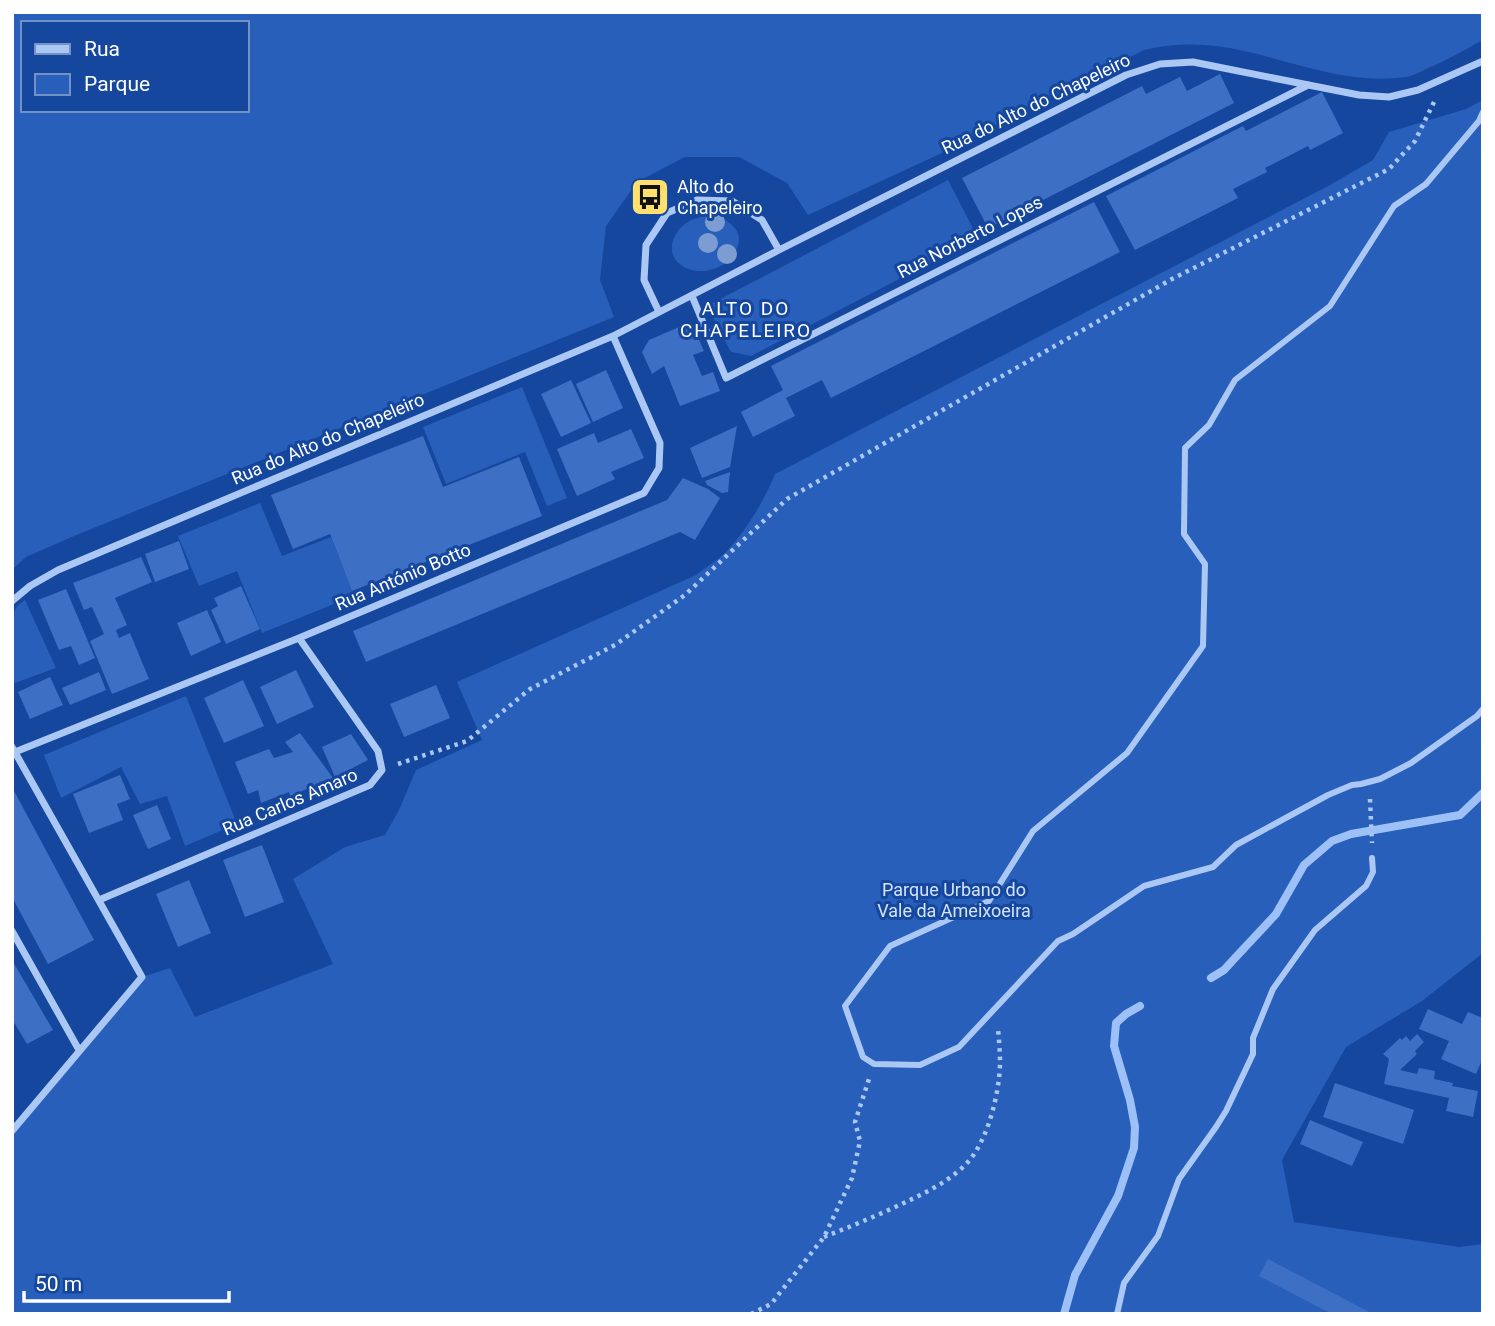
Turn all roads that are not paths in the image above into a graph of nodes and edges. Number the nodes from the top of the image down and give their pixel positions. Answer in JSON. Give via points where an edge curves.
{"nodes":[{"id":1,"x":1483,"y":61,"type":"edge"},
{"id":2,"x":1308,"y":85,"type":"junction"},
{"id":3,"x":1483,"y":112,"type":"edge"},
{"id":4,"x":779,"y":250,"type":"junction"},
{"id":5,"x":692,"y":296,"type":"junction"},
{"id":6,"x":659,"y":312,"type":"junction"},
{"id":7,"x":613,"y":336,"type":"junction"},
{"id":8,"x":12,"y":601,"type":"edge"},
{"id":9,"x":299,"y":638,"type":"junction"},
{"id":10,"x":1483,"y":709,"type":"edge"},
{"id":11,"x":14,"y":750,"type":"edge"},
{"id":12,"x":1372,"y":858,"type":"road end"},
{"id":13,"x":99,"y":901,"type":"junction"},
{"id":14,"x":12,"y":930,"type":"edge"},
{"id":15,"x":79,"y":1050,"type":"junction"},
{"id":16,"x":12,"y":1131,"type":"edge"},
{"id":17,"x":1117,"y":1314,"type":"edge"}],
"edges":[{"from":1,"to":2,"type":"street","name":"Rua do Alto do Chapeleiro","via":[[1418,90],[1389,97]]},
{"from":2,"to":4,"type":"street","name":"Rua do Alto do Chapeleiro","via":[[1192,62],[1160,64],[1126,75]]},
{"from":2,"to":5,"type":"street","name":"Rua Norberto Lopes","via":[[726,378]]},
{"from":3,"to":10,"type":"street","via":[[1426,184],[1394,206],[1330,306],[1235,380],[1209,425],[1185,448],[1184,534],[1205,564],[1203,646],[1127,753],[1033,831],[989,901],[890,946],[845,1006],[863,1057],[874,1064],[920,1065],[940,1058],[959,1047],[1058,941],[1127,896],[1144,886],[1213,867],[1236,845],[1328,794],[1380,779],[1410,763]]},
{"from":4,"to":5,"type":"street","name":"Rua do Alto do Chapeleiro"},
{"from":4,"to":6,"type":"street","via":[[762,220],[732,201],[697,200],[667,213],[646,246],[644,280]]},
{"from":5,"to":6,"type":"street","name":"Rua do Alto do Chapeleiro"},
{"from":6,"to":7,"type":"street","name":"Rua do Alto do Chapeleiro"},
{"from":7,"to":8,"type":"street","name":"Rua do Alto do Chapeleiro","via":[[58,570]]},
{"from":7,"to":9,"type":"street","name":"Rua António Botto","via":[[660,443],[659,468],[644,493]]},
{"from":9,"to":11,"type":"street","name":"Rua António Botto"},
{"from":9,"to":13,"type":"street","name":"Rua Carlos Amaro","via":[[378,751],[382,770],[370,785]]},
{"from":11,"to":13,"type":"street"},
{"from":12,"to":17,"type":"street","via":[[1373,872],[1366,886],[1315,930],[1273,989],[1253,1038],[1253,1054],[1226,1111],[1179,1179],[1158,1236],[1124,1283]]},
{"from":13,"to":15,"type":"street","via":[[142,977]]},
{"from":14,"to":15,"type":"street"},
{"from":15,"to":16,"type":"street"}]}
